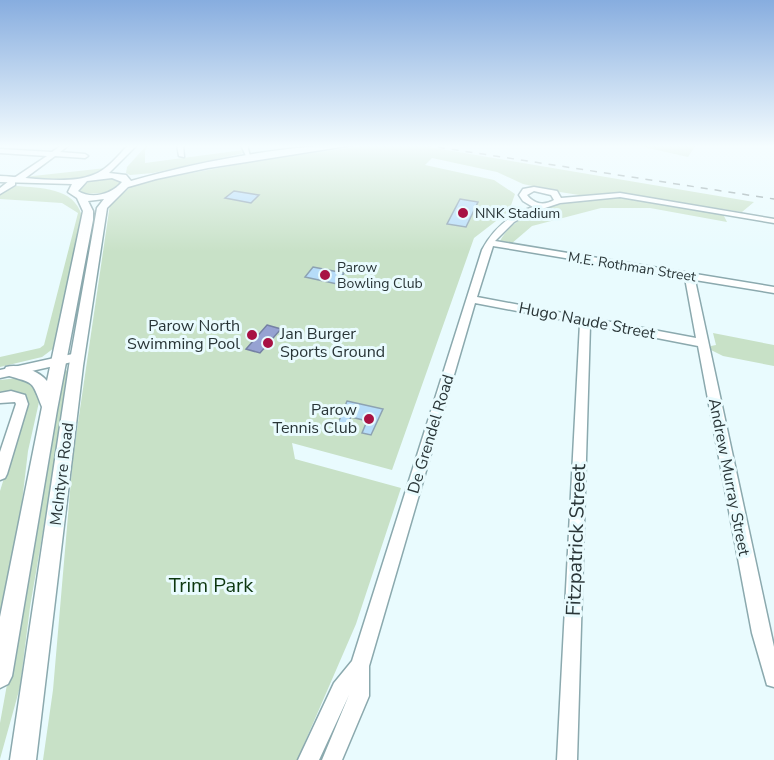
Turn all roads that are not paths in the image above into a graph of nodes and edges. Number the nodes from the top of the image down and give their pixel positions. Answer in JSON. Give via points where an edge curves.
{"nodes":[{"id":1,"x":123,"y":180,"type":"edge"},
{"id":2,"x":0,"y":181,"type":"edge"},
{"id":3,"x":83,"y":181,"type":"joint"},
{"id":4,"x":15,"y":182,"type":"junction"},
{"id":5,"x":0,"y":192,"type":"edge"},
{"id":6,"x":115,"y":193,"type":"junction"},
{"id":7,"x":77,"y":194,"type":"junction"},
{"id":8,"x":525,"y":200,"type":"junction"},
{"id":9,"x":558,"y":201,"type":"junction"},
{"id":10,"x":546,"y":206,"type":"junction"},
{"id":11,"x":520,"y":214,"type":"junction"},
{"id":12,"x":774,"y":221,"type":"edge"},
{"id":13,"x":489,"y":243,"type":"junction"},
{"id":14,"x":689,"y":276,"type":"junction"},
{"id":15,"x":774,"y":290,"type":"edge"},
{"id":16,"x":472,"y":298,"type":"junction"},
{"id":17,"x":585,"y":321,"type":"junction"},
{"id":18,"x":702,"y":343,"type":"junction"},
{"id":19,"x":77,"y":357,"type":"junction"},
{"id":20,"x":60,"y":361,"type":"junction"},
{"id":21,"x":5,"y":373,"type":"edge"},
{"id":22,"x":0,"y":398,"type":"edge"},
{"id":23,"x":49,"y":410,"type":"junction"},
{"id":24,"x":0,"y":474,"type":"edge"},
{"id":25,"x":360,"y":666,"type":"junction"},
{"id":26,"x":0,"y":676,"type":"edge"},
{"id":27,"x":774,"y":678,"type":"edge"},
{"id":28,"x":23,"y":760,"type":"edge"},
{"id":29,"x":308,"y":760,"type":"edge"},
{"id":30,"x":332,"y":760,"type":"edge"},
{"id":31,"x":567,"y":760,"type":"edge"}],
"edges":[{"from":1,"to":6,"type":"main road"},
{"from":2,"to":4,"type":"main road"},
{"from":3,"to":4,"type":"main road"},
{"from":3,"to":7,"type":"main road","via":[[75,186]]},
{"from":4,"to":5,"type":"street"},
{"from":4,"to":7,"type":"main road","via":[[54,186]]},
{"from":6,"to":7,"type":"main road","via":[[98,197]]},
{"from":6,"to":19,"type":"main road","name":"McIntyre Road","via":[[102,208]]},
{"from":7,"to":20,"type":"main road","name":"McIntyre Road","via":[[88,211],[88,220]]},
{"from":8,"to":9,"type":"street","via":[[526,191],[539,189],[554,194]]},
{"from":8,"to":10,"type":"street"},
{"from":8,"to":11,"type":"street"},
{"from":9,"to":10,"type":"street","name":"De Grendel Road"},
{"from":9,"to":12,"type":"street","via":[[620,195]]},
{"from":10,"to":11,"type":"street","name":"De Grendel Road"},
{"from":11,"to":13,"type":"street","name":"De Grendel Road"},
{"from":13,"to":14,"type":"street","name":"M.E. Rothman Street"},
{"from":13,"to":16,"type":"street","name":"De Grendel Road"},
{"from":14,"to":15,"type":"street","name":"M.E. Rothman Street"},
{"from":14,"to":18,"type":"street","name":"Andrew Murray Street"},
{"from":16,"to":17,"type":"street","name":"Hugo Naude Street"},
{"from":16,"to":25,"type":"street","name":"De Grendel Road"},
{"from":17,"to":18,"type":"street","name":"Hugo Naude Street"},
{"from":17,"to":31,"type":"street","name":"Fitzpatrick Street"},
{"from":18,"to":27,"type":"street","name":"Andrew Murray Street","via":[[761,633]]},
{"from":19,"to":20,"type":"street"},
{"from":19,"to":28,"type":"main road","name":"McIntyre Road"},
{"from":20,"to":21,"type":"street"},
{"from":20,"to":23,"type":"main road","name":"McIntyre Road"},
{"from":21,"to":23,"type":"main road","via":[[29,375],[43,383]]},
{"from":22,"to":24,"type":"street","via":[[17,396],[22,404]]},
{"from":23,"to":26,"type":"main road","name":"McIntyre Road"},
{"from":25,"to":29,"type":"street","name":"De Grendel Road","via":[[341,690]]},
{"from":25,"to":30,"type":"street","name":"De Grendel Road","via":[[359,696]]}]}
